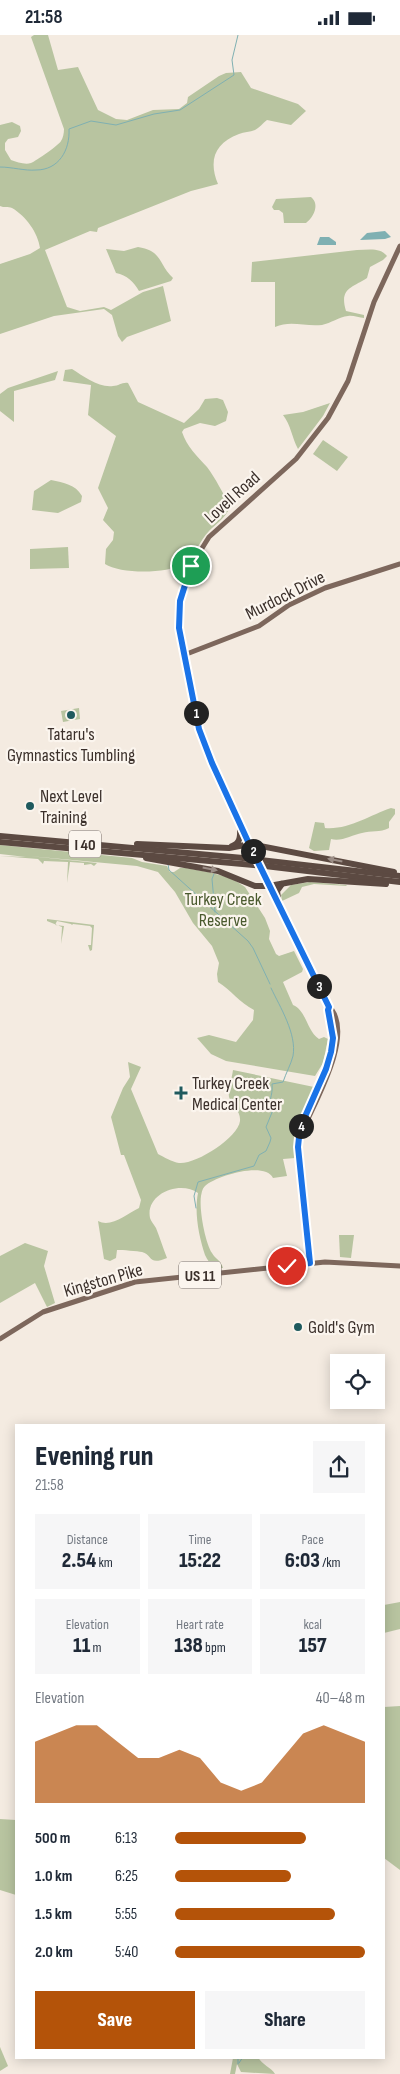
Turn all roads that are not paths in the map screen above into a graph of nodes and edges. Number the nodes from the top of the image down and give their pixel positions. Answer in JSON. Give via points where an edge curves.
{"nodes":[{"id":1,"x":400,"y":246,"type":"edge"},
{"id":2,"x":400,"y":564,"type":"edge"},
{"id":3,"x":184,"y":655,"type":"junction"},
{"id":4,"x":240,"y":824,"type":"junction"},
{"id":5,"x":0,"y":836,"type":"edge"},
{"id":6,"x":0,"y":842,"type":"edge"},
{"id":7,"x":88,"y":844,"type":"junction"},
{"id":8,"x":250,"y":846,"type":"junction"},
{"id":9,"x":229,"y":848,"type":"junction"},
{"id":10,"x":110,"y":852,"type":"junction"},
{"id":11,"x":170,"y":854,"type":"junction"},
{"id":12,"x":400,"y":874,"type":"edge"},
{"id":13,"x":284,"y":883,"type":"junction"},
{"id":14,"x":400,"y":883,"type":"edge"},
{"id":15,"x":269,"y":886,"type":"junction"},
{"id":16,"x":279,"y":905,"type":"junction"},
{"id":17,"x":310,"y":1263,"type":"junction"},
{"id":18,"x":400,"y":1266,"type":"edge"},
{"id":19,"x":0,"y":1339,"type":"edge"}],
"edges":[{"from":1,"to":3,"type":"main road","name":"Lovell Road","via":[[374,302],[348,381],[325,422],[296,459],[213,532],[195,558],[180,601],[179,628]]},
{"from":2,"to":3,"type":"main road","name":"Murdock Drive","via":[[325,588],[289,605],[259,626]]},
{"from":3,"to":4,"type":"main road","name":"Lovell Road","via":[[199,729]]},
{"from":4,"to":8,"type":"main road","name":"Lovell Road"},
{"from":4,"to":9,"type":"highway","via":[[239,842]]},
{"from":5,"to":7,"type":"highway","number":"I 40"},
{"from":6,"to":10,"type":"highway","number":"I 40"},
{"from":7,"to":9,"type":"highway"},
{"from":7,"to":11,"type":"highway","number":"I 40"},
{"from":8,"to":9,"type":"highway"},
{"from":12,"to":8,"type":"highway","one_way":true},
{"from":8,"to":15,"type":"main road","name":"Lovell Road","bridge":true},
{"from":10,"to":11,"type":"highway","number":"I 40"},
{"from":10,"to":15,"type":"highway","one_way":true,"via":[[218,871],[255,886]]},
{"from":11,"to":12,"type":"highway","number":"I 40"},
{"from":11,"to":14,"type":"highway","number":"I 40"},
{"from":13,"to":14,"type":"highway","via":[[317,879]]},
{"from":13,"to":15,"type":"highway"},
{"from":13,"to":16,"type":"highway","via":[[278,889]]},
{"from":15,"to":16,"type":"main road","name":"Lovell Road"},
{"from":16,"to":17,"type":"main road","name":"Lovell Road","via":[[333,1012],[335,1034],[333,1064],[300,1132],[298,1158]]},
{"from":17,"to":18,"type":"main road","name":"Kingston Pike","number":"US 11"},
{"from":17,"to":19,"type":"main road","name":"Kingston Pike","number":"US 11","via":[[127,1283],[43,1312]]}]}
